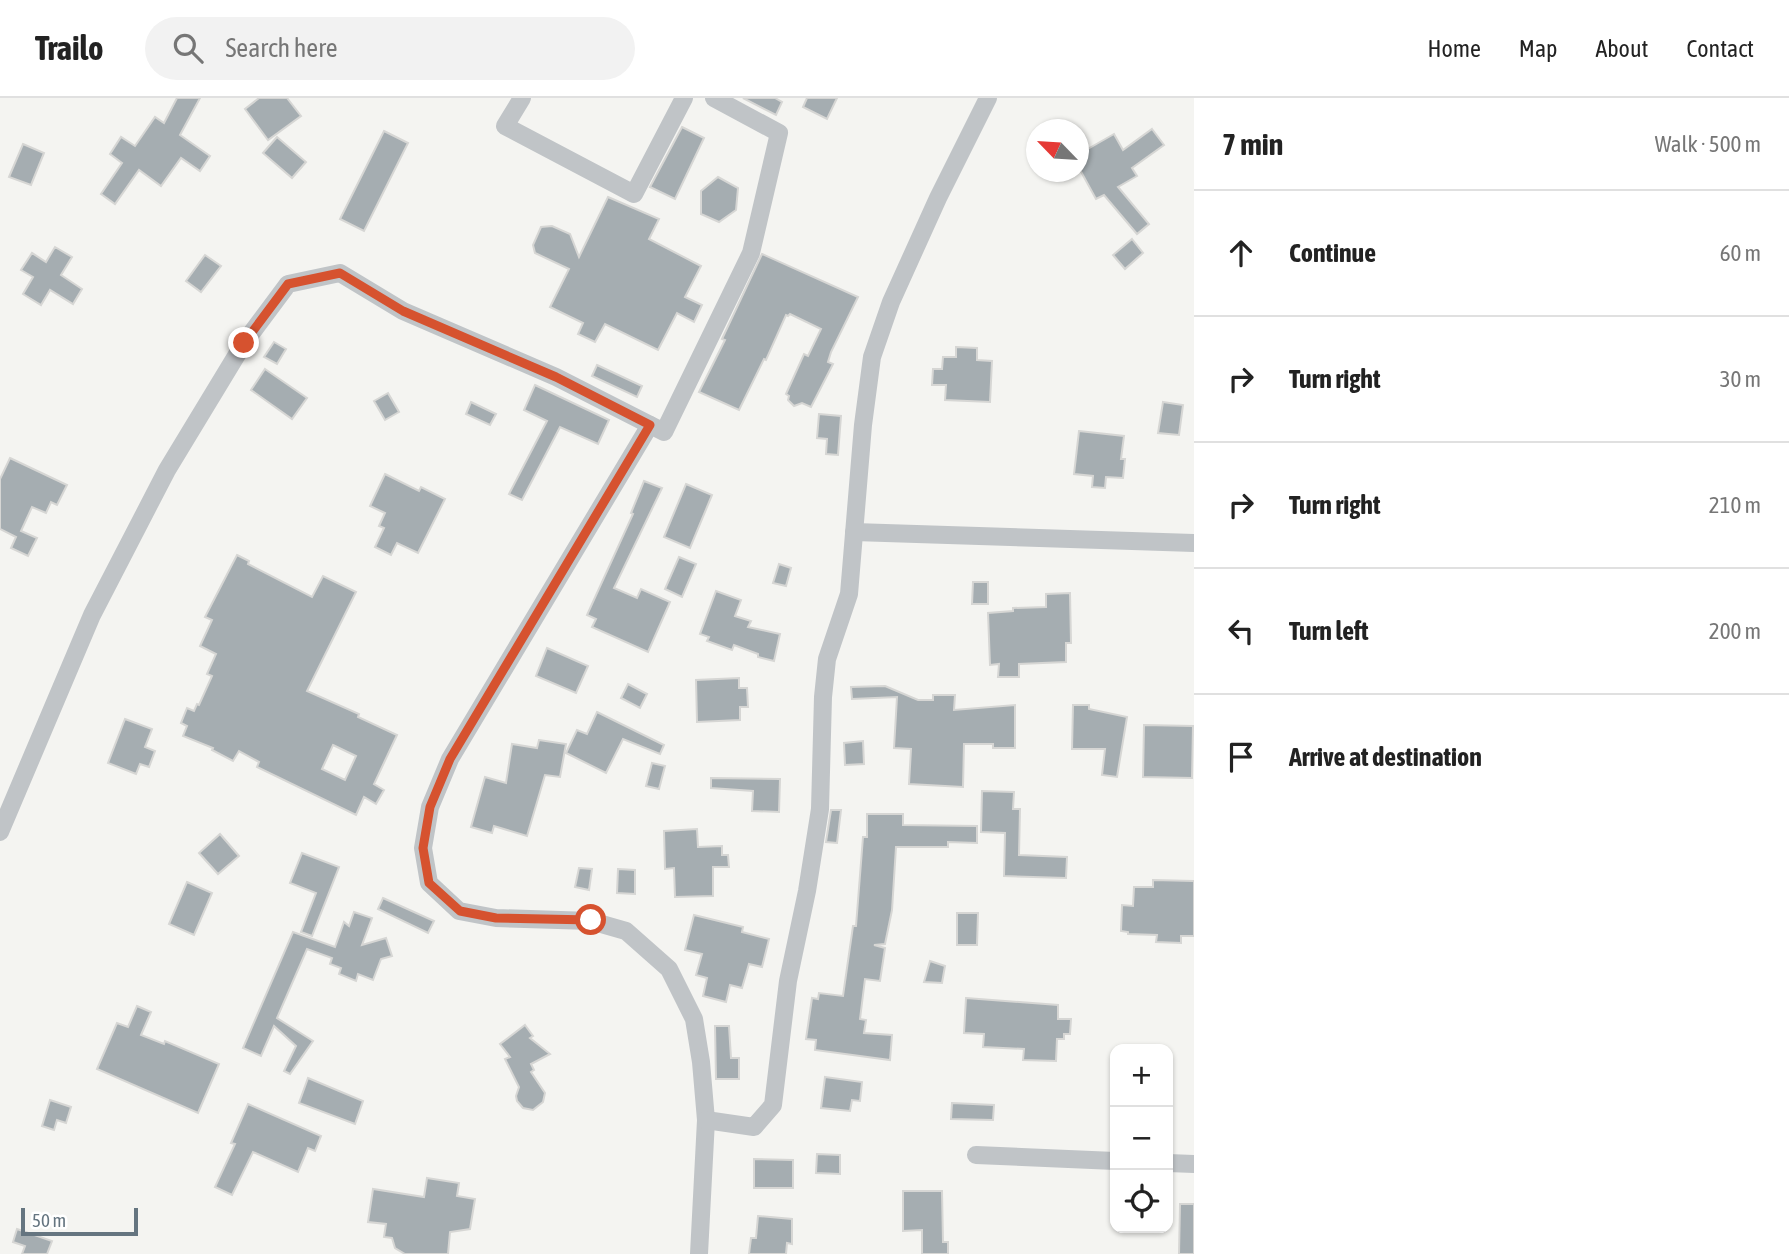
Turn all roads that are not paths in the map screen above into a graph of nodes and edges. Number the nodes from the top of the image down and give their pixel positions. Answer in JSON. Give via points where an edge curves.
{"nodes":[{"id":1,"x":522,"y":98,"type":"edge"},
{"id":2,"x":684,"y":98,"type":"edge"},
{"id":3,"x":714,"y":98,"type":"edge"},
{"id":4,"x":988,"y":98,"type":"edge"},
{"id":5,"x":650,"y":425,"type":"junction"},
{"id":6,"x":854,"y":532,"type":"junction"},
{"id":7,"x":1194,"y":542,"type":"edge"},
{"id":8,"x":0,"y":832,"type":"edge"},
{"id":9,"x":706,"y":1120,"type":"junction"},
{"id":10,"x":976,"y":1155,"type":"dead end"},
{"id":11,"x":1110,"y":1161,"type":"edge"},
{"id":12,"x":1173,"y":1163,"type":"edge"},
{"id":13,"x":1194,"y":1164,"type":"edge"},
{"id":14,"x":699,"y":1254,"type":"edge"}],
"edges":[{"from":1,"to":2,"type":"street","via":[[505,126],[634,194]]},
{"from":3,"to":5,"type":"street","via":[[779,133],[751,253],[664,432]]},
{"from":4,"to":6,"type":"street","via":[[891,302],[872,357]]},
{"from":5,"to":8,"type":"street","via":[[556,377],[403,311],[340,273],[288,284],[244,343],[167,470],[92,615]]},
{"from":5,"to":9,"type":"street","via":[[450,759],[430,807],[423,848],[429,883],[460,911],[496,918],[591,920],[626,931],[669,969],[694,1018]]},
{"from":6,"to":7,"type":"street"},
{"from":6,"to":9,"type":"street","via":[[849,594],[827,659],[820,809],[788,981],[773,1105],[754,1127]]},
{"from":9,"to":14,"type":"street"},
{"from":10,"to":11,"type":"street"},
{"from":12,"to":13,"type":"street"}]}
